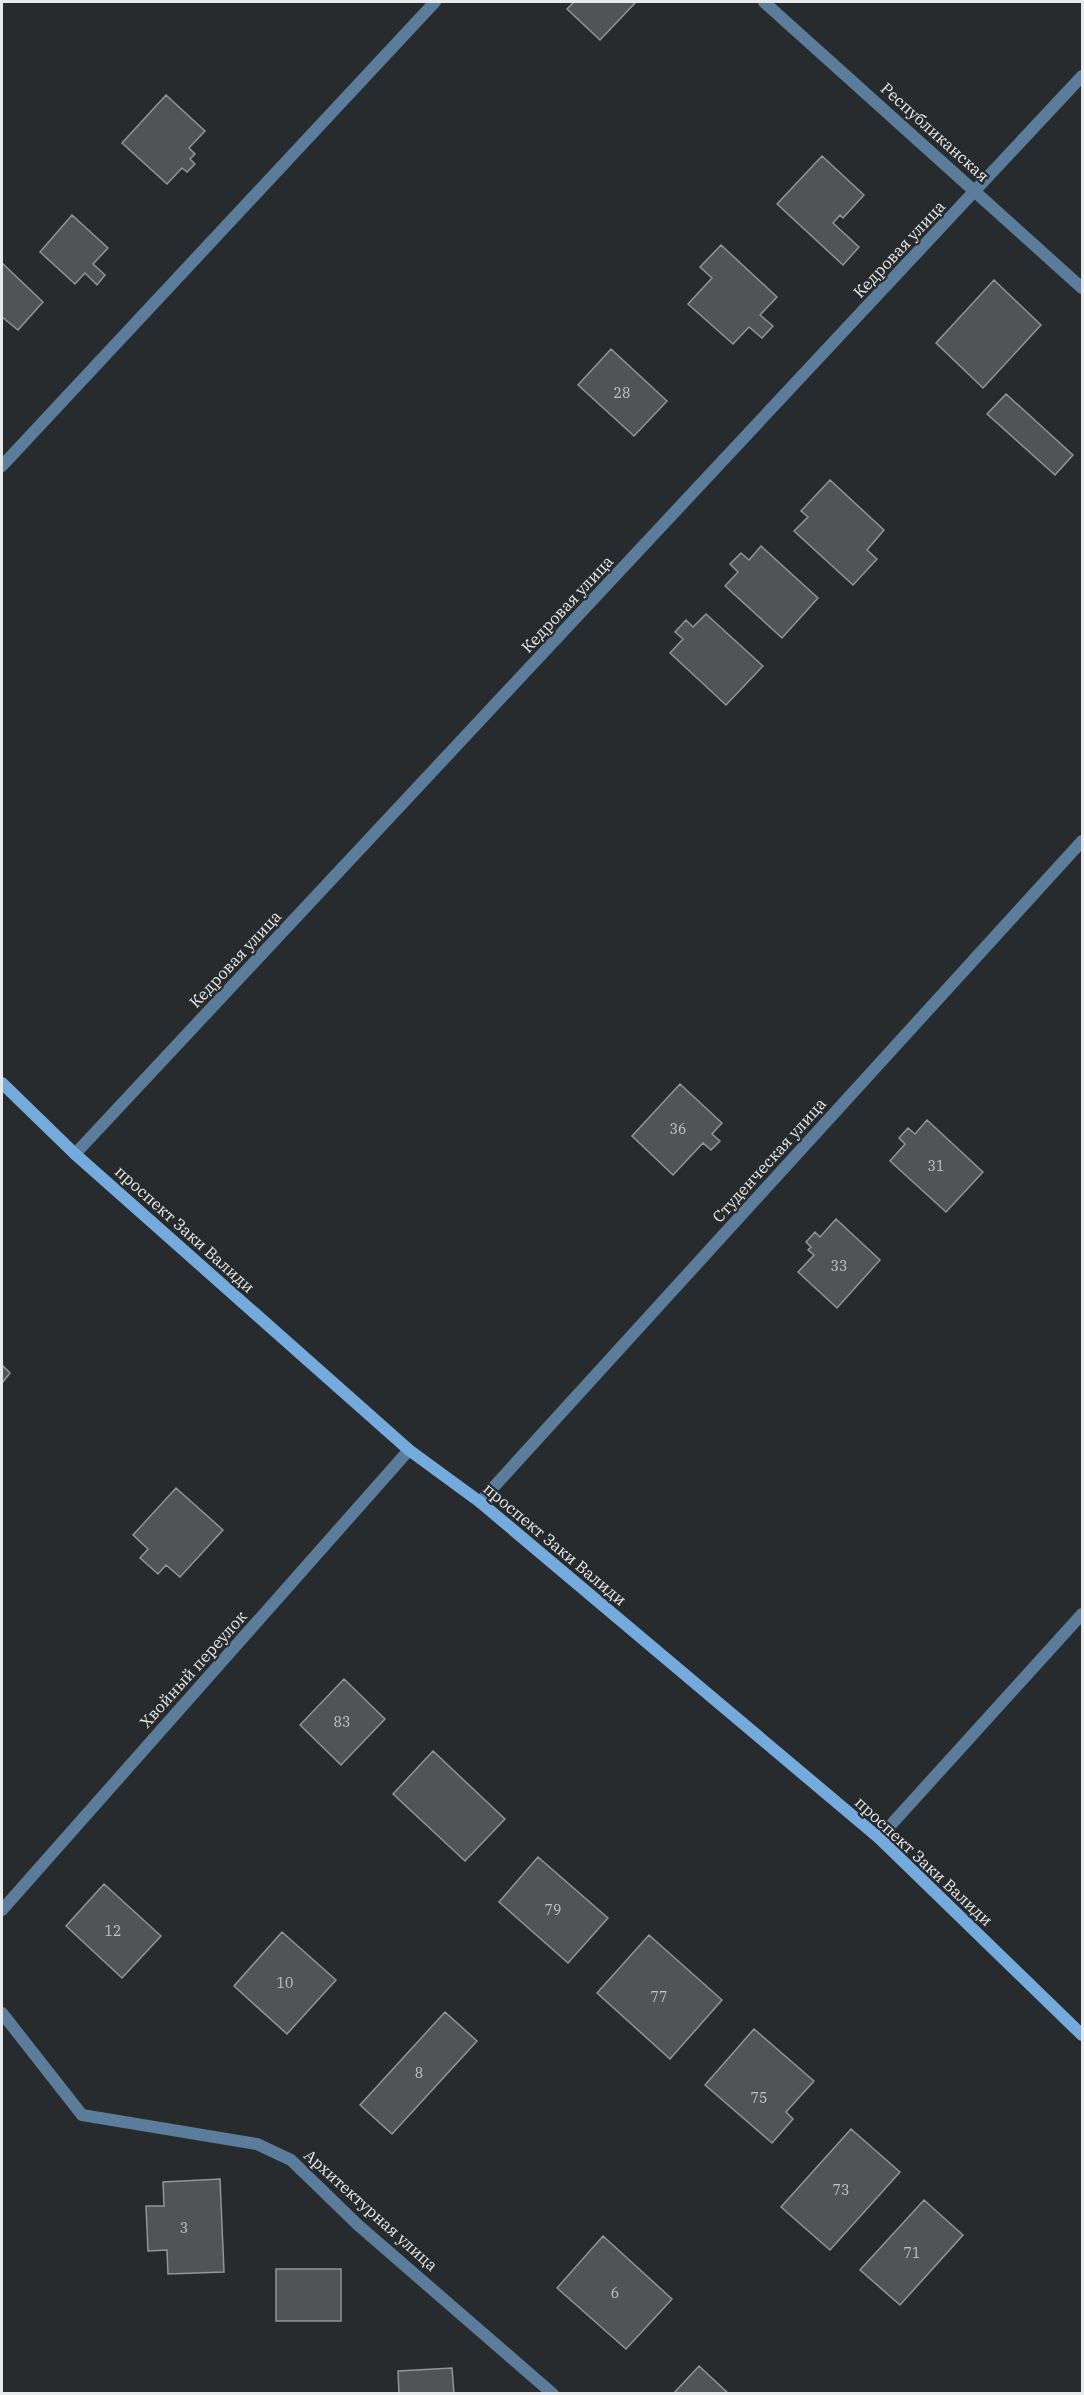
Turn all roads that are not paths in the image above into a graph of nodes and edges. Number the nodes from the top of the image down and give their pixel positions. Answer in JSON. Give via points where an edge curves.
{"nodes":[{"id":1,"x":435,"y":2,"type":"edge"},
{"id":2,"x":764,"y":2,"type":"edge"},
{"id":3,"x":1083,"y":76,"type":"edge"},
{"id":4,"x":975,"y":191,"type":"junction"},
{"id":5,"x":1083,"y":288,"type":"edge"},
{"id":6,"x":2,"y":466,"type":"edge"},
{"id":7,"x":1083,"y":841,"type":"edge"},
{"id":8,"x":2,"y":1083,"type":"edge"},
{"id":9,"x":75,"y":1154,"type":"junction"},
{"id":10,"x":409,"y":1450,"type":"junction"},
{"id":11,"x":480,"y":1502,"type":"junction"},
{"id":12,"x":1083,"y":1614,"type":"edge"},
{"id":13,"x":879,"y":1838,"type":"junction"},
{"id":14,"x":2,"y":1910,"type":"edge"},
{"id":15,"x":2,"y":2013,"type":"edge"},
{"id":16,"x":1083,"y":2035,"type":"edge"},
{"id":17,"x":553,"y":2394,"type":"edge"}],
"edges":[{"from":1,"to":6,"type":"street"},
{"from":2,"to":4,"type":"street","name":"Республиканская"},
{"from":3,"to":4,"type":"street","name":"Кедровая улица"},
{"from":4,"to":5,"type":"street","name":"Республиканская"},
{"from":4,"to":9,"type":"street","name":"Кедровая улица"},
{"from":7,"to":11,"type":"street","name":"Студенческая улица"},
{"from":8,"to":9,"type":"street","name":"проспект Заки Валиди"},
{"from":9,"to":10,"type":"street","name":"проспект Заки Валиди"},
{"from":10,"to":11,"type":"street","name":"проспект Заки Валиди"},
{"from":10,"to":14,"type":"street","name":"Хвойный переулок"},
{"from":11,"to":13,"type":"street","name":"проспект Заки Валиди"},
{"from":12,"to":13,"type":"street"},
{"from":13,"to":16,"type":"street","name":"проспект Заки Валиди"},
{"from":15,"to":17,"type":"street","name":"Архитектурная улица","via":[[82,2115],[257,2144],[291,2160],[358,2225]]}]}
